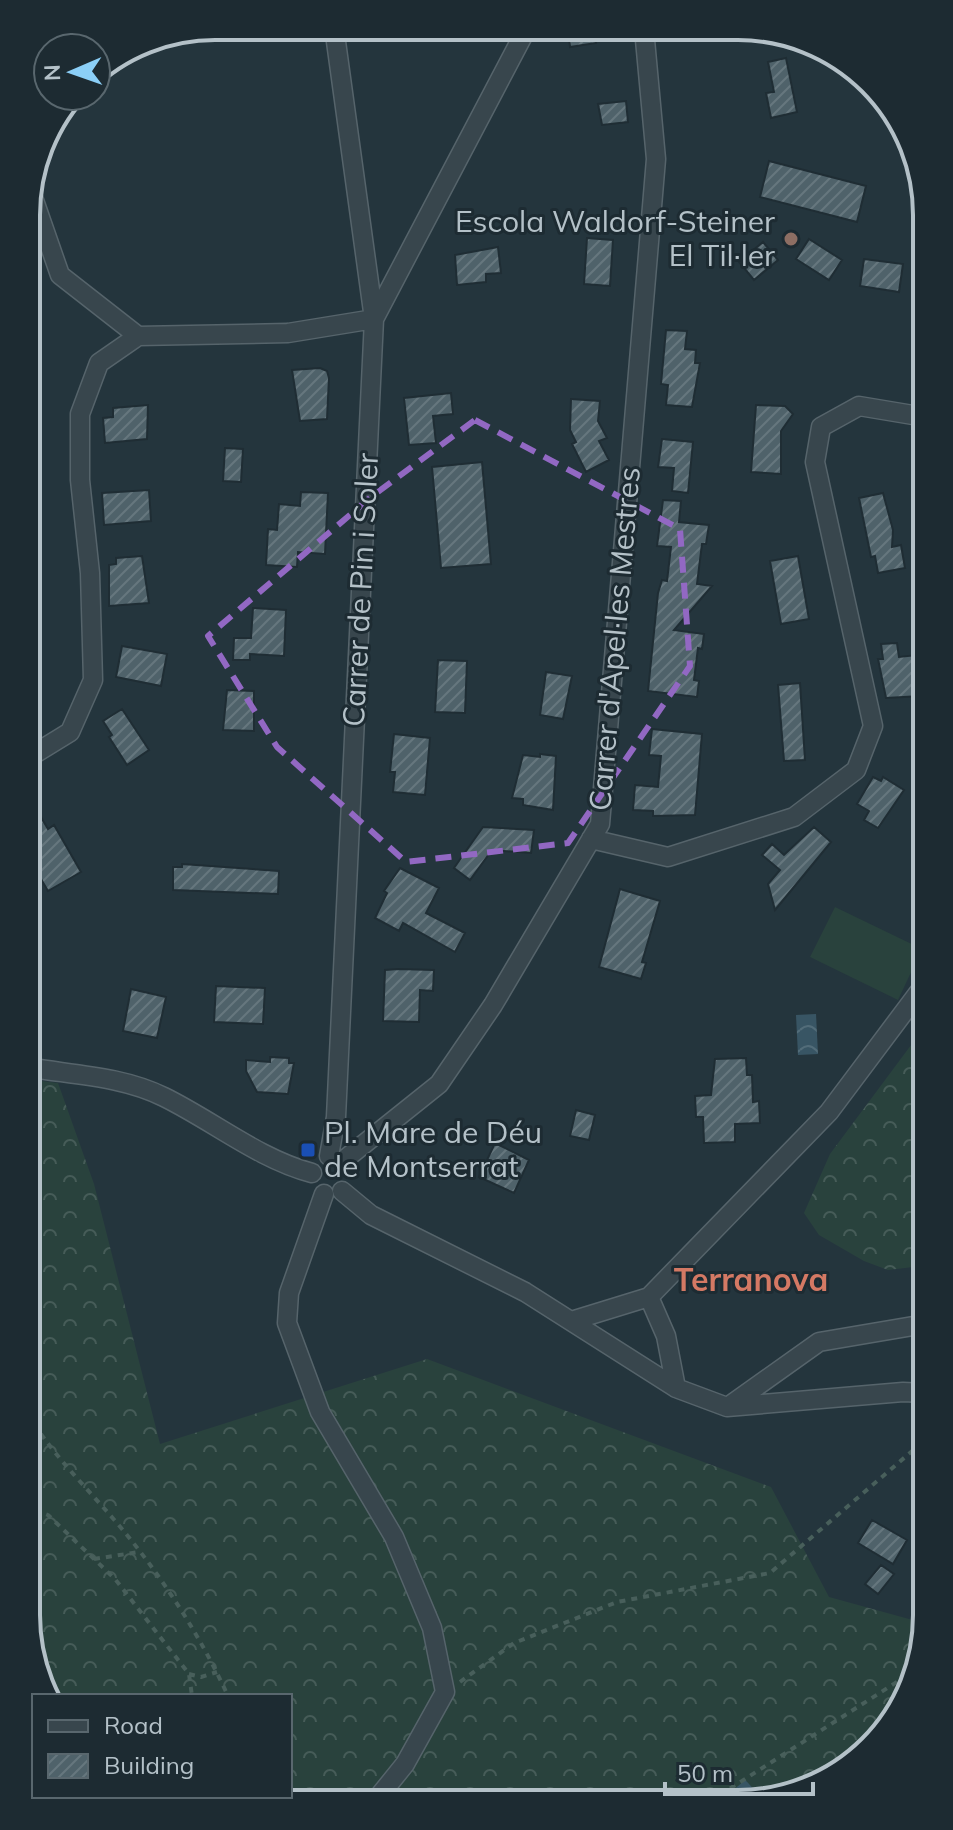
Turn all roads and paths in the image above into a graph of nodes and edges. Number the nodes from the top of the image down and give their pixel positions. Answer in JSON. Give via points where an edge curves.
{"nodes":[{"id":1,"x":336,"y":40,"type":"edge"},
{"id":2,"x":521,"y":40,"type":"edge"},
{"id":3,"x":645,"y":40,"type":"edge"},
{"id":4,"x":40,"y":218,"type":"edge"},
{"id":5,"x":374,"y":319,"type":"junction"},
{"id":6,"x":138,"y":336,"type":"junction"},
{"id":7,"x":913,"y":415,"type":"edge"},
{"id":8,"x":40,"y":750,"type":"edge"},
{"id":9,"x":591,"y":839,"type":"junction"},
{"id":10,"x":913,"y":1000,"type":"edge"},
{"id":11,"x":40,"y":1069,"type":"edge"},
{"id":12,"x":336,"y":1158,"type":"junction"},
{"id":13,"x":312,"y":1173,"type":"junction"},
{"id":14,"x":333,"y":1192,"type":"junction"},
{"id":15,"x":649,"y":1297,"type":"junction"},
{"id":16,"x":571,"y":1321,"type":"junction"},
{"id":17,"x":913,"y":1326,"type":"edge"},
{"id":18,"x":676,"y":1388,"type":"junction"},
{"id":19,"x":913,"y":1392,"type":"edge"},
{"id":20,"x":727,"y":1407,"type":"junction"},
{"id":21,"x":40,"y":1433,"type":"edge"},
{"id":22,"x":913,"y":1450,"type":"edge"},
{"id":23,"x":40,"y":1512,"type":"edge"},
{"id":24,"x":140,"y":1552,"type":"junction"},
{"id":25,"x":94,"y":1559,"type":"junction"},
{"id":26,"x":217,"y":1672,"type":"junction"},
{"id":27,"x":189,"y":1674,"type":"junction"},
{"id":28,"x":902,"y":1678,"type":"edge"},
{"id":29,"x":445,"y":1692,"type":"junction"},
{"id":30,"x":192,"y":1694,"type":"edge"},
{"id":31,"x":227,"y":1694,"type":"edge"},
{"id":32,"x":384,"y":1790,"type":"edge"},
{"id":33,"x":728,"y":1790,"type":"edge"}],
"edges":[{"from":1,"to":5,"type":"street","name":"Carrer de Pin i Soler"},
{"from":2,"to":5,"type":"street"},
{"from":3,"to":9,"type":"street","name":"Carrer d'Apel·les Mestres","via":[[656,159],[600,824]]},
{"from":4,"to":6,"type":"street","via":[[60,275]]},
{"from":5,"to":6,"type":"street","via":[[288,333]]},
{"from":5,"to":12,"type":"street","name":"Carrer de Pin i Soler"},
{"from":6,"to":8,"type":"street","via":[[99,363],[80,414],[93,680],[70,732]]},
{"from":7,"to":9,"type":"street","via":[[859,406],[821,427],[815,462],[873,726],[856,770],[794,817],[668,857]]},
{"from":9,"to":12,"type":"street","name":"Carrer d'Apel·les Mestres","via":[[493,1005],[439,1084]]},
{"from":10,"to":15,"type":"street","via":[[829,1112]]},
{"from":11,"to":13,"type":"street","via":[[151,1092],[274,1159]]},
{"from":12,"to":13,"type":"street","via":[[316,1163]]},
{"from":12,"to":14,"type":"street","via":[[351,1179]]},
{"from":13,"to":14,"type":"street","via":[[314,1185]]},
{"from":14,"to":16,"type":"street"},
{"from":14,"to":29,"type":"street","via":[[289,1293],[287,1323],[320,1412],[394,1537],[432,1628]]},
{"from":15,"to":16,"type":"street"},
{"from":15,"to":18,"type":"street","via":[[666,1336]]},
{"from":16,"to":18,"type":"street"},
{"from":17,"to":20,"type":"street","via":[[819,1342]]},
{"from":18,"to":20,"type":"street"},
{"from":19,"to":20,"type":"street"},
{"from":21,"to":24,"type":"path"},
{"from":22,"to":29,"type":"path","via":[[770,1573],[617,1602],[514,1643]]},
{"from":23,"to":25,"type":"path"},
{"from":24,"to":25,"type":"path"},
{"from":24,"to":26,"type":"path"},
{"from":25,"to":27,"type":"path"},
{"from":26,"to":27,"type":"path"},
{"from":26,"to":31,"type":"path"},
{"from":27,"to":30,"type":"path"},
{"from":28,"to":33,"type":"path"},
{"from":29,"to":32,"type":"street","via":[[405,1764]]}]}
